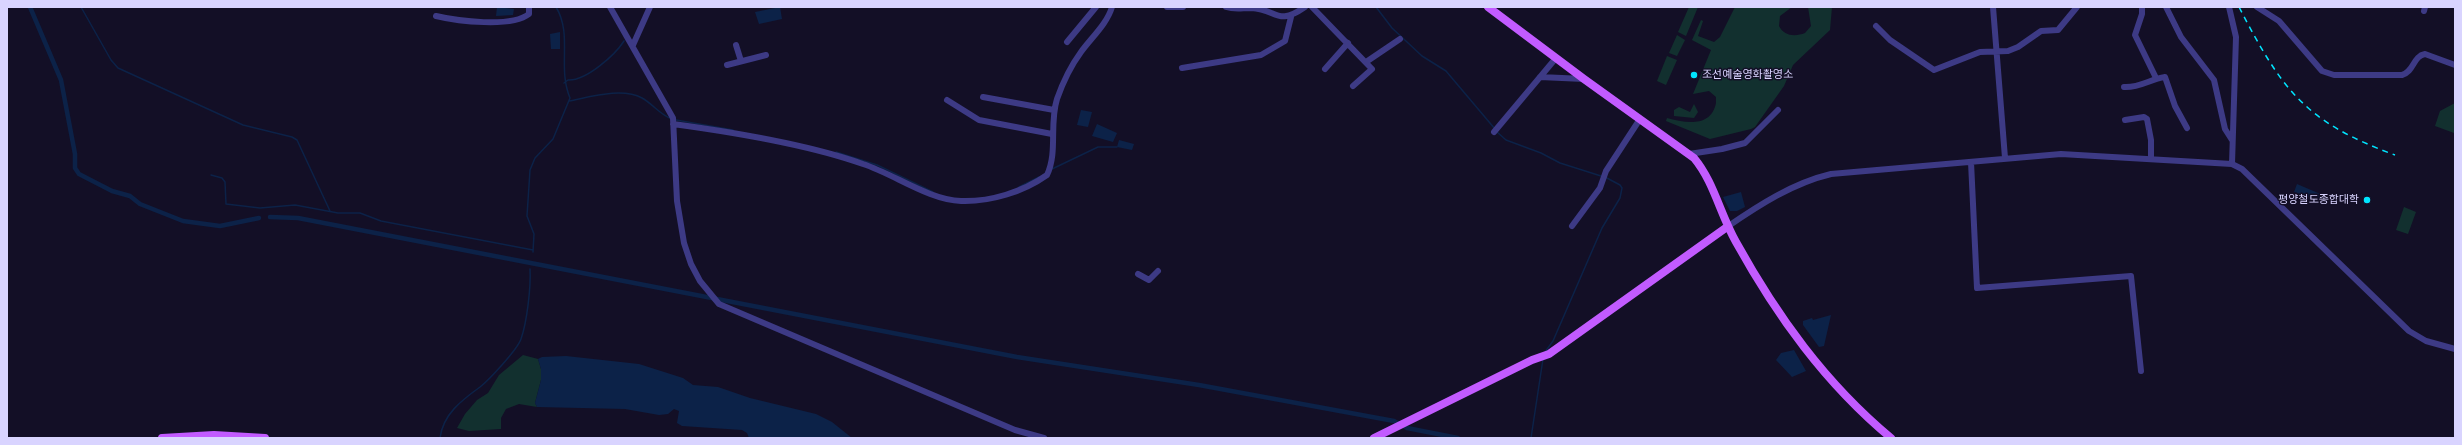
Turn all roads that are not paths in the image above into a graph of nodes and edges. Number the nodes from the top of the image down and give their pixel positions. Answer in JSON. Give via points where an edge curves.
{"nodes":[{"id":1,"x":529,"y":7,"type":"edge"},
{"id":2,"x":610,"y":7,"type":"edge"},
{"id":3,"x":650,"y":7,"type":"edge"},
{"id":4,"x":1096,"y":7,"type":"edge"},
{"id":5,"x":1112,"y":7,"type":"edge"},
{"id":6,"x":1166,"y":7,"type":"edge"},
{"id":7,"x":1183,"y":7,"type":"edge"},
{"id":8,"x":1226,"y":7,"type":"edge"},
{"id":9,"x":1305,"y":7,"type":"edge"},
{"id":10,"x":1312,"y":7,"type":"edge"},
{"id":11,"x":1488,"y":7,"type":"edge"},
{"id":12,"x":1993,"y":7,"type":"edge"},
{"id":13,"x":2077,"y":7,"type":"edge"},
{"id":14,"x":2142,"y":7,"type":"edge"},
{"id":15,"x":2166,"y":7,"type":"edge"},
{"id":16,"x":2229,"y":7,"type":"edge"},
{"id":17,"x":2257,"y":7,"type":"edge"},
{"id":18,"x":436,"y":16,"type":"dead end"},
{"id":19,"x":1291,"y":17,"type":"junction"},
{"id":20,"x":1876,"y":26,"type":"dead end"},
{"id":21,"x":1400,"y":39,"type":"dead end"},
{"id":22,"x":1067,"y":42,"type":"dead end"},
{"id":23,"x":1348,"y":43,"type":"junction"},
{"id":24,"x":633,"y":45,"type":"junction"},
{"id":25,"x":736,"y":45,"type":"dead end"},
{"id":26,"x":1997,"y":52,"type":"junction"},
{"id":27,"x":766,"y":55,"type":"dead end"},
{"id":28,"x":1556,"y":58,"type":"junction"},
{"id":29,"x":741,"y":61,"type":"junction"},
{"id":30,"x":1366,"y":62,"type":"junction"},
{"id":31,"x":2455,"y":64,"type":"edge"},
{"id":32,"x":727,"y":65,"type":"dead end"},
{"id":33,"x":1182,"y":68,"type":"dead end"},
{"id":34,"x":1325,"y":69,"type":"dead end"},
{"id":35,"x":1540,"y":77,"type":"junction"},
{"id":36,"x":2156,"y":78,"type":"junction"},
{"id":37,"x":1584,"y":79,"type":"junction"},
{"id":38,"x":1353,"y":86,"type":"dead end"},
{"id":39,"x":2124,"y":86,"type":"dead end"},
{"id":40,"x":983,"y":96,"type":"dead end"},
{"id":41,"x":947,"y":100,"type":"dead end"},
{"id":42,"x":1054,"y":110,"type":"junction"},
{"id":43,"x":1778,"y":110,"type":"dead end"},
{"id":44,"x":1640,"y":119,"type":"junction"},
{"id":45,"x":2125,"y":120,"type":"dead end"},
{"id":46,"x":673,"y":121,"type":"junction"},
{"id":47,"x":2187,"y":128,"type":"dead end"},
{"id":48,"x":1494,"y":132,"type":"dead end"},
{"id":49,"x":1052,"y":134,"type":"junction"},
{"id":50,"x":2232,"y":140,"type":"junction"},
{"id":51,"x":1689,"y":154,"type":"junction"},
{"id":52,"x":2005,"y":158,"type":"junction"},
{"id":53,"x":2151,"y":158,"type":"junction"},
{"id":54,"x":1971,"y":162,"type":"junction"},
{"id":55,"x":2232,"y":164,"type":"junction"},
{"id":56,"x":1572,"y":226,"type":"dead end"},
{"id":57,"x":1728,"y":227,"type":"junction"},
{"id":58,"x":1158,"y":271,"type":"dead end"},
{"id":59,"x":1138,"y":274,"type":"dead end"},
{"id":60,"x":2455,"y":349,"type":"edge"},
{"id":61,"x":2141,"y":372,"type":"dead end"},
{"id":62,"x":162,"y":438,"type":"edge"},
{"id":63,"x":265,"y":438,"type":"edge"},
{"id":64,"x":1044,"y":438,"type":"edge"},
{"id":65,"x":1374,"y":438,"type":"edge"},
{"id":66,"x":1891,"y":438,"type":"edge"}],
"edges":[{"from":1,"to":18,"type":"street","via":[[529,14],[518,20],[483,22]]},
{"from":2,"to":24,"type":"street"},
{"from":3,"to":24,"type":"street"},
{"from":4,"to":22,"type":"street"},
{"from":5,"to":42,"type":"street","via":[[1106,20],[1070,66]]},
{"from":6,"to":7,"type":"street"},
{"from":8,"to":19,"type":"street","via":[[1252,8],[1271,15]]},
{"from":9,"to":19,"type":"street"},
{"from":10,"to":23,"type":"street"},
{"from":11,"to":28,"type":"main road"},
{"from":12,"to":26,"type":"street"},
{"from":13,"to":26,"type":"street","via":[[2058,30],[2041,31],[2018,48]]},
{"from":14,"to":36,"type":"street","via":[[2135,35]]},
{"from":15,"to":50,"type":"street","via":[[2181,37],[2214,80],[2225,129]]},
{"from":16,"to":50,"type":"street","via":[[2236,37]]},
{"from":17,"to":31,"type":"street","via":[[2279,21],[2316,65],[2327,73],[2346,76],[2402,75],[2408,72],[2418,57],[2425,54]]},
{"from":19,"to":33,"type":"street","via":[[1285,41],[1260,55]]},
{"from":20,"to":26,"type":"street","via":[[1883,35],[1913,54],[1913,58],[1930,69],[1942,68],[1980,52]]},
{"from":21,"to":30,"type":"street"},
{"from":23,"to":30,"type":"street"},
{"from":23,"to":34,"type":"street"},
{"from":24,"to":46,"type":"street"},
{"from":25,"to":29,"type":"street"},
{"from":26,"to":52,"type":"street"},
{"from":27,"to":29,"type":"street"},
{"from":28,"to":35,"type":"street"},
{"from":28,"to":37,"type":"main road"},
{"from":29,"to":32,"type":"street"},
{"from":30,"to":38,"type":"street","via":[[1372,69]]},
{"from":35,"to":37,"type":"street"},
{"from":35,"to":48,"type":"street"},
{"from":36,"to":39,"type":"street","via":[[2144,85]]},
{"from":36,"to":47,"type":"street","via":[[2165,77],[2167,80],[2175,106]]},
{"from":37,"to":44,"type":"main road"},
{"from":40,"to":42,"type":"street"},
{"from":41,"to":49,"type":"street","via":[[979,120]]},
{"from":42,"to":49,"type":"street"},
{"from":43,"to":51,"type":"street","via":[[1745,143]]},
{"from":44,"to":51,"type":"main road"},
{"from":44,"to":56,"type":"street"},
{"from":45,"to":53,"type":"street","via":[[2144,117],[2147,119]]},
{"from":46,"to":49,"type":"street","via":[[848,159],[941,197],[960,201],[992,199],[1047,175],[1053,149]]},
{"from":46,"to":64,"type":"street","via":[[677,201],[684,243],[697,275],[715,298],[727,308],[822,346],[1008,428]]},
{"from":50,"to":55,"type":"street"},
{"from":51,"to":57,"type":"main road","via":[[1705,171]]},
{"from":52,"to":53,"type":"street","via":[[2061,154]]},
{"from":52,"to":54,"type":"street"},
{"from":53,"to":55,"type":"street"},
{"from":54,"to":57,"type":"street","via":[[1816,177],[1756,208]]},
{"from":54,"to":61,"type":"street","via":[[1977,288],[2131,276]]},
{"from":55,"to":60,"type":"street","via":[[2242,169],[2410,330],[2426,341]]},
{"from":57,"to":65,"type":"main road","via":[[1549,354]]},
{"from":57,"to":66,"type":"main road","via":[[1752,271],[1795,337],[1841,392]]},
{"from":58,"to":59,"type":"street","via":[[1149,280]]},
{"from":62,"to":63,"type":"main road","via":[[214,435]]}]}
